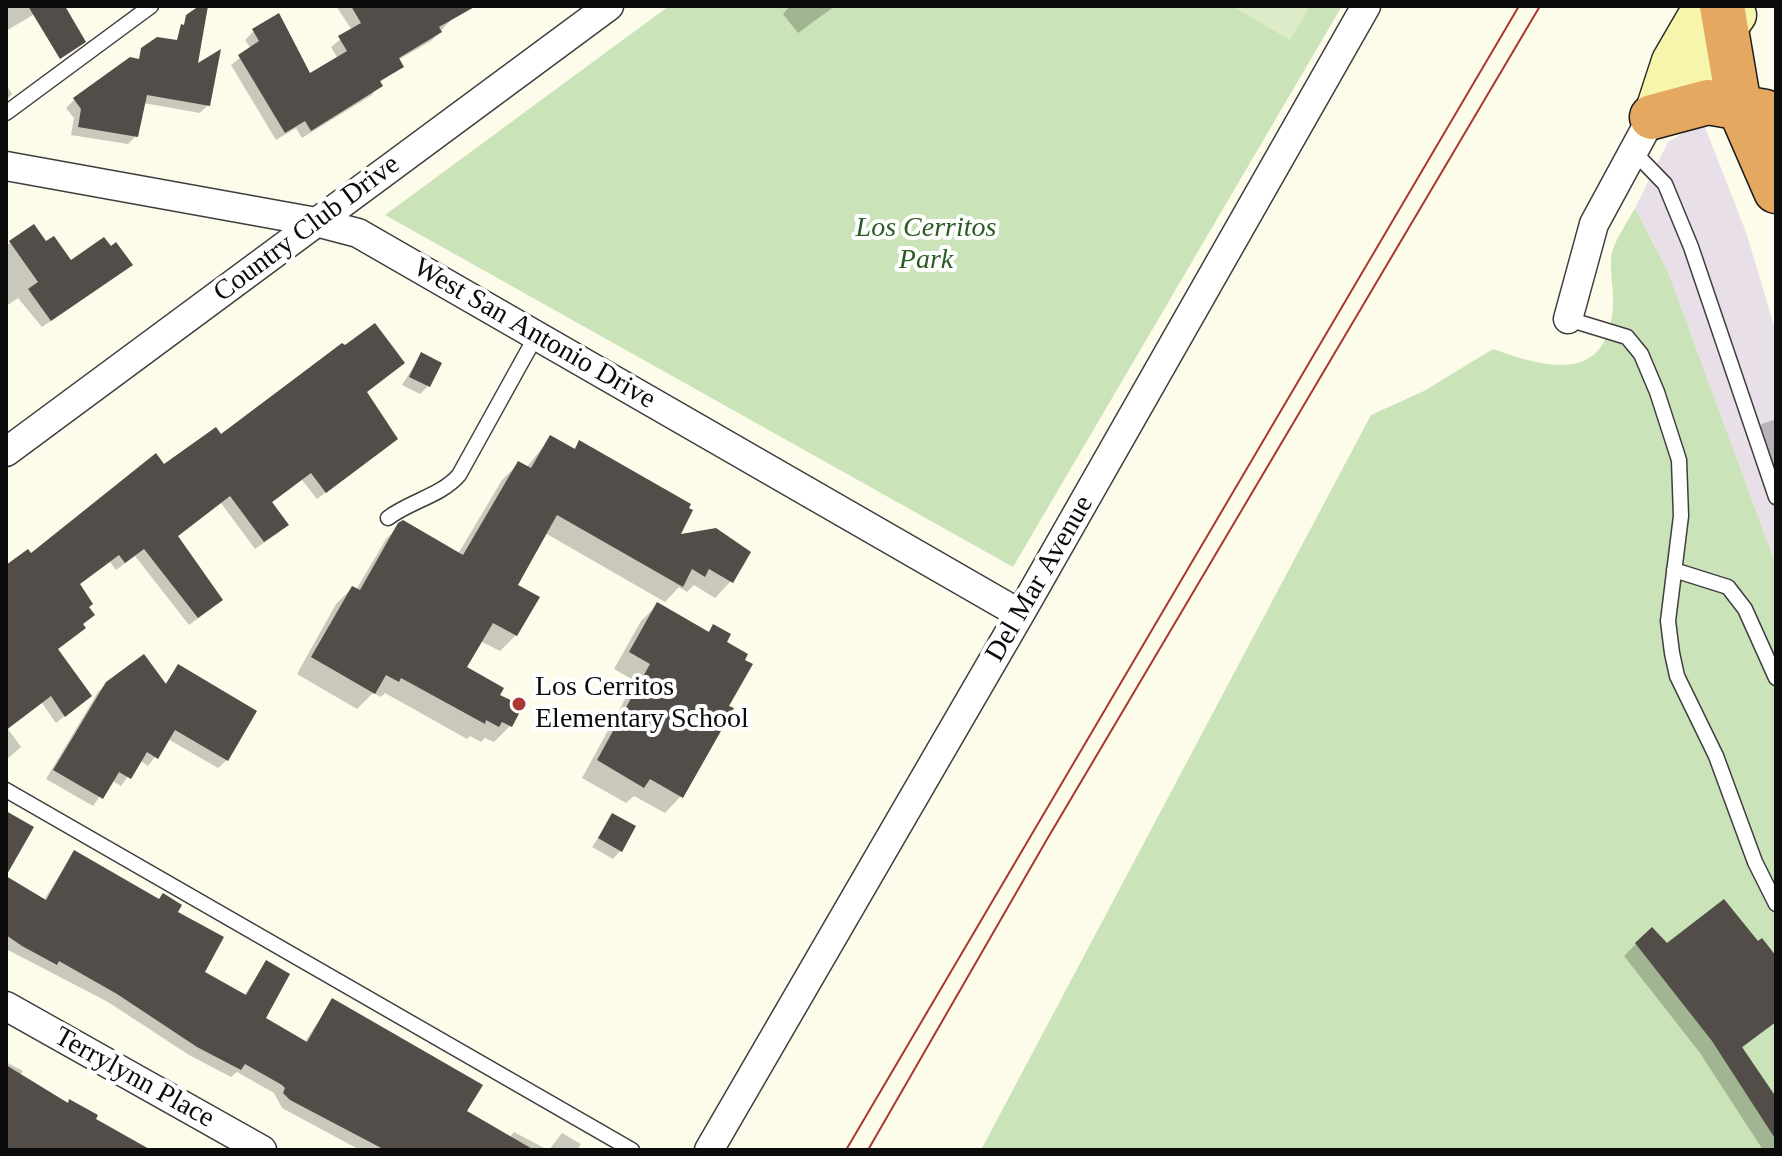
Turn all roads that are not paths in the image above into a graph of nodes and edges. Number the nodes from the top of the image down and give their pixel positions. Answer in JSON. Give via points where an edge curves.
{"nodes":[{"id":1,"x":151,"y":6,"type":"edge"},
{"id":2,"x":609,"y":6,"type":"edge"},
{"id":3,"x":1366,"y":6,"type":"edge"},
{"id":4,"x":1723,"y":12,"type":"edge"},
{"id":5,"x":6,"y":113,"type":"edge"},
{"id":6,"x":1762,"y":113,"type":"edge"},
{"id":7,"x":1643,"y":134,"type":"junction"},
{"id":8,"x":6,"y":166,"type":"edge"},
{"id":9,"x":1776,"y":191,"type":"edge"},
{"id":10,"x":316,"y":222,"type":"junction"},
{"id":11,"x":1568,"y":319,"type":"joint"},
{"id":12,"x":536,"y":336,"type":"junction"},
{"id":13,"x":6,"y":452,"type":"edge"},
{"id":14,"x":1776,"y":497,"type":"edge"},
{"id":15,"x":388,"y":518,"type":"dead end"},
{"id":16,"x":1674,"y":570,"type":"junction"},
{"id":17,"x":1020,"y":614,"type":"junction"},
{"id":18,"x":1776,"y":678,"type":"edge"},
{"id":19,"x":6,"y":790,"type":"edge"},
{"id":20,"x":1776,"y":904,"type":"edge"},
{"id":21,"x":6,"y":1006,"type":"edge"},
{"id":22,"x":262,"y":1150,"type":"edge"},
{"id":23,"x":632,"y":1150,"type":"edge"},
{"id":24,"x":709,"y":1150,"type":"edge"}],
"edges":[{"from":1,"to":5,"type":"lane"},
{"from":2,"to":10,"type":"street","name":"Country Club Drive"},
{"from":3,"to":17,"type":"street","name":"Del Mar Avenue"},
{"from":4,"to":6,"type":"highway"},
{"from":4,"to":7,"type":"main road","via":[[1694,75]]},
{"from":6,"to":7,"type":"highway","via":[[1708,102]]},
{"from":6,"to":9,"type":"highway"},
{"from":7,"to":11,"type":"street","via":[[1594,224]]},
{"from":7,"to":14,"type":"lane","via":[[1691,247]]},
{"from":8,"to":10,"type":"street","name":"West San Antonio Drive"},
{"from":10,"to":12,"type":"street","name":"West San Antonio Drive","via":[[358,233]]},
{"from":10,"to":13,"type":"street","name":"Country Club Drive"},
{"from":11,"to":16,"type":"lane","via":[[1627,337],[1641,354],[1679,460],[1681,516]]},
{"from":12,"to":15,"type":"lane","via":[[459,475]]},
{"from":12,"to":17,"type":"street","name":"West San Antonio Drive"},
{"from":16,"to":18,"type":"lane","via":[[1728,587],[1745,609]]},
{"from":16,"to":20,"type":"lane","via":[[1668,621],[1677,676]]},
{"from":17,"to":24,"type":"street","name":"Del Mar Avenue"},
{"from":19,"to":23,"type":"lane"},
{"from":21,"to":22,"type":"street","name":"Terrylynn Place"}]}
